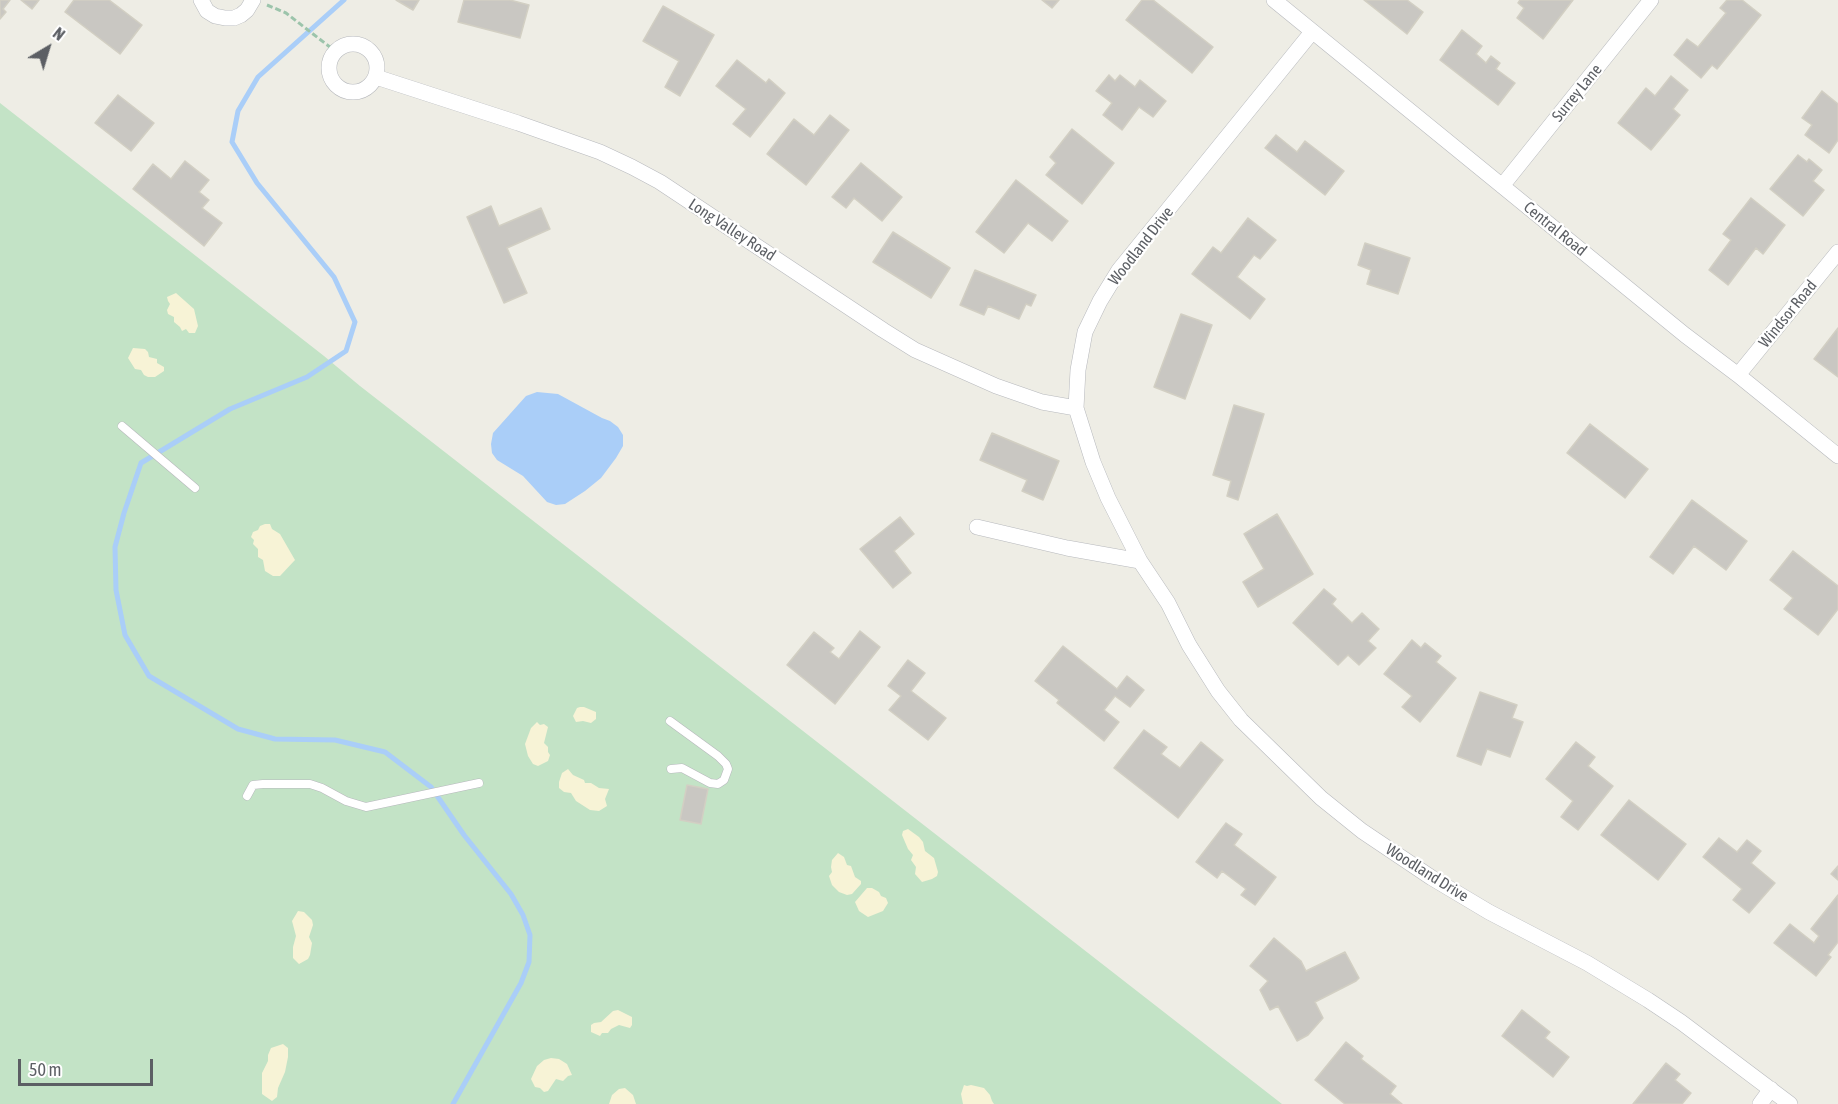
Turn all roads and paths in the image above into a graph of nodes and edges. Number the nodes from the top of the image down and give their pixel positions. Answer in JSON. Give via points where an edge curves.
{"nodes":[{"id":1,"x":201,"y":0,"type":"edge"},
{"id":2,"x":253,"y":0,"type":"edge"},
{"id":3,"x":1651,"y":0,"type":"edge"},
{"id":4,"x":1283,"y":3,"type":"edge"},
{"id":5,"x":286,"y":13,"type":"dead end"},
{"id":6,"x":1312,"y":32,"type":"junction"},
{"id":7,"x":329,"y":46,"type":"junction"},
{"id":8,"x":376,"y":77,"type":"junction"},
{"id":9,"x":1502,"y":186,"type":"junction"},
{"id":10,"x":1838,"y":252,"type":"edge"},
{"id":11,"x":1738,"y":375,"type":"junction"},
{"id":12,"x":1076,"y":408,"type":"junction"},
{"id":13,"x":122,"y":426,"type":"dead end"},
{"id":14,"x":1838,"y":456,"type":"edge"},
{"id":15,"x":195,"y":488,"type":"dead end"},
{"id":16,"x":978,"y":527,"type":"dead end"},
{"id":17,"x":1140,"y":561,"type":"junction"},
{"id":18,"x":670,"y":721,"type":"dead end"},
{"id":19,"x":671,"y":769,"type":"dead end"},
{"id":20,"x":479,"y":783,"type":"dead end"},
{"id":21,"x":247,"y":796,"type":"dead end"},
{"id":22,"x":1772,"y":1089,"type":"junction"},
{"id":23,"x":1760,"y":1104,"type":"edge"},
{"id":24,"x":1790,"y":1104,"type":"edge"}],
"edges":[{"from":1,"to":2,"type":"street","via":[[207,11],[225,18],[241,15]]},
{"from":3,"to":9,"type":"street","name":"Surrey Lane"},
{"from":4,"to":6,"type":"street","name":"Central Road"},
{"from":5,"to":7,"type":"path"},
{"from":6,"to":9,"type":"street","name":"Central Road"},
{"from":6,"to":12,"type":"street","name":"Woodland Drive","via":[[1119,270],[1085,332]]},
{"from":7,"to":8,"type":"street","via":[[358,44],[366,48],[376,60]]},
{"from":7,"to":8,"type":"street","via":[[328,73],[343,91],[366,89]]},
{"from":8,"to":12,"type":"street","name":"Long Valley Road","via":[[518,123],[632,167],[915,350],[996,386],[1042,402]]},
{"from":9,"to":11,"type":"street","name":"Central Road"},
{"from":10,"to":11,"type":"street","name":"Windsor Road"},
{"from":11,"to":14,"type":"street","name":"Central Road"},
{"from":12,"to":17,"type":"street","name":"Woodland Drive","via":[[1104,489]]},
{"from":13,"to":15,"type":"lane"},
{"from":16,"to":17,"type":"street","via":[[1067,549]]},
{"from":17,"to":22,"type":"street","name":"Woodland Drive","via":[[1218,691],[1241,720],[1321,798],[1432,878],[1648,1000]]},
{"from":18,"to":19,"type":"lane","via":[[718,756],[728,769],[718,784],[682,768]]},
{"from":20,"to":21,"type":"lane","via":[[366,807],[310,784],[253,785]]},
{"from":22,"to":23,"type":"street"},
{"from":22,"to":24,"type":"street","name":"Woodland Drive"}]}
